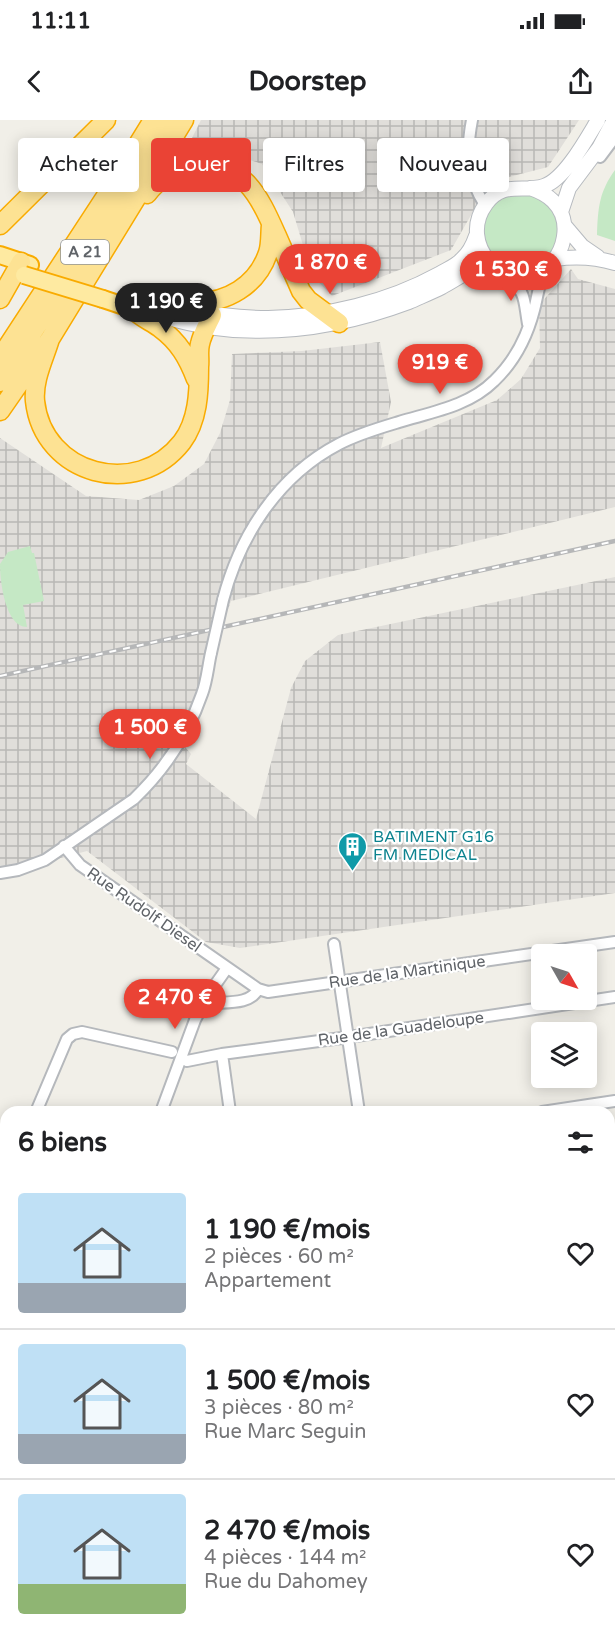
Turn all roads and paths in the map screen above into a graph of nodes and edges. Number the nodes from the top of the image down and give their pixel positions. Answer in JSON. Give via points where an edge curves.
{"nodes":[{"id":1,"x":106,"y":120,"type":"edge"},
{"id":2,"x":153,"y":120,"type":"edge"},
{"id":3,"x":168,"y":120,"type":"edge"},
{"id":4,"x":184,"y":120,"type":"edge"},
{"id":5,"x":472,"y":120,"type":"edge"},
{"id":6,"x":598,"y":120,"type":"edge"},
{"id":7,"x":614,"y":120,"type":"edge"},
{"id":8,"x":615,"y":137,"type":"edge"},
{"id":9,"x":470,"y":138,"type":"edge"},
{"id":10,"x":582,"y":172,"type":"junction"},
{"id":11,"x":530,"y":188,"type":"junction"},
{"id":12,"x":509,"y":189,"type":"edge"},
{"id":13,"x":478,"y":192,"type":"edge"},
{"id":14,"x":501,"y":192,"type":"edge"},
{"id":15,"x":485,"y":205,"type":"junction"},
{"id":16,"x":561,"y":213,"type":"junction"},
{"id":17,"x":128,"y":215,"type":"junction"},
{"id":18,"x":4,"y":219,"type":"edge"},
{"id":19,"x":272,"y":223,"type":"junction"},
{"id":20,"x":565,"y":226,"type":"junction"},
{"id":21,"x":476,"y":236,"type":"junction"},
{"id":22,"x":0,"y":255,"type":"edge"},
{"id":23,"x":600,"y":258,"type":"junction"},
{"id":24,"x":551,"y":263,"type":"junction"},
{"id":25,"x":615,"y":263,"type":"edge"},
{"id":26,"x":492,"y":265,"type":"junction"},
{"id":27,"x":18,"y":268,"type":"edge"},
{"id":28,"x":506,"y":273,"type":"junction"},
{"id":29,"x":0,"y":299,"type":"edge"},
{"id":30,"x":133,"y":303,"type":"junction"},
{"id":31,"x":323,"y":312,"type":"junction"},
{"id":32,"x":209,"y":320,"type":"junction"},
{"id":33,"x":339,"y":322,"type":"junction"},
{"id":34,"x":528,"y":325,"type":"junction"},
{"id":35,"x":50,"y":339,"type":"junction"},
{"id":36,"x":0,"y":358,"type":"edge"},
{"id":37,"x":0,"y":382,"type":"edge"},
{"id":38,"x":199,"y":387,"type":"junction"},
{"id":39,"x":0,"y":411,"type":"edge"},
{"id":40,"x":64,"y":846,"type":"junction"},
{"id":41,"x":0,"y":873,"type":"edge"},
{"id":42,"x":615,"y":942,"type":"edge"},
{"id":43,"x":334,"y":944,"type":"dead end"},
{"id":44,"x":226,"y":968,"type":"junction"},
{"id":45,"x":340,"y":982,"type":"junction"},
{"id":46,"x":258,"y":989,"type":"junction"},
{"id":47,"x":207,"y":995,"type":"junction"},
{"id":48,"x":615,"y":997,"type":"edge"},
{"id":49,"x":349,"y":1037,"type":"junction"},
{"id":50,"x":172,"y":1052,"type":"dead end"},
{"id":51,"x":222,"y":1054,"type":"junction"},
{"id":52,"x":187,"y":1061,"type":"dead end"},
{"id":53,"x":615,"y":1101,"type":"edge"},
{"id":54,"x":39,"y":1106,"type":"edge"},
{"id":55,"x":163,"y":1106,"type":"edge"},
{"id":56,"x":229,"y":1106,"type":"edge"},
{"id":57,"x":358,"y":1106,"type":"edge"},
{"id":58,"x":582,"y":1106,"type":"edge"}],
"edges":[{"from":1,"to":18,"type":"highway"},
{"from":2,"to":36,"type":"highway","number":"A 21"},
{"from":3,"to":37,"type":"highway","number":"A 21"},
{"from":4,"to":17,"type":"highway"},
{"from":5,"to":9,"type":"street"},
{"from":6,"to":11,"type":"main road","via":[[555,180]]},
{"from":7,"to":10,"type":"main road"},
{"from":8,"to":10,"type":"street","via":[[598,160]]},
{"from":10,"to":16,"type":"main road","via":[[569,188]]},
{"from":11,"to":12,"type":"main road"},
{"from":11,"to":16,"type":"main road","via":[[553,201]]},
{"from":13,"to":15,"type":"street"},
{"from":14,"to":15,"type":"main road"},
{"from":15,"to":21,"type":"main road"},
{"from":16,"to":20,"type":"main road"},
{"from":17,"to":19,"type":"highway","via":[[155,183],[170,173],[210,166],[234,173],[246,182],[256,192]]},
{"from":17,"to":35,"type":"highway"},
{"from":19,"to":30,"type":"highway","via":[[269,250],[262,266],[242,289],[211,301],[142,295]]},
{"from":19,"to":31,"type":"highway","via":[[301,291]]},
{"from":20,"to":23,"type":"main road","via":[[582,246]]},
{"from":20,"to":24,"type":"main road","via":[[561,249]]},
{"from":21,"to":26,"type":"main road"},
{"from":21,"to":31,"type":"main road","via":[[462,260],[430,279],[361,305]]},
{"from":22,"to":27,"type":"highway"},
{"from":23,"to":24,"type":"main road","via":[[574,257]]},
{"from":23,"to":25,"type":"main road"},
{"from":24,"to":28,"type":"main road","via":[[522,275]]},
{"from":24,"to":34,"type":"street","via":[[542,276]]},
{"from":26,"to":28,"type":"main road"},
{"from":26,"to":33,"type":"main road","via":[[473,269],[412,301]]},
{"from":27,"to":29,"type":"highway"},
{"from":27,"to":30,"type":"highway","bridge":true},
{"from":28,"to":34,"type":"street","via":[[525,297]]},
{"from":30,"to":32,"type":"main road"},
{"from":30,"to":38,"type":"highway","via":[[140,317],[178,345]]},
{"from":31,"to":32,"type":"main road"},
{"from":31,"to":33,"type":"highway"},
{"from":32,"to":33,"type":"main road","via":[[271,330]]},
{"from":32,"to":38,"type":"highway","via":[[200,344]]},
{"from":34,"to":40,"type":"street","bridge":true,"via":[[508,367],[481,392],[450,407],[374,429],[339,444],[302,469],[277,494],[255,522],[235,561],[203,693],[181,742],[134,799]]},
{"from":35,"to":38,"type":"highway","via":[[35,385],[37,412],[46,435],[56,449],[82,467],[106,475],[145,470],[162,462],[184,440],[196,411]]},
{"from":35,"to":39,"type":"highway"},
{"from":40,"to":41,"type":"street","via":[[33,866]]},
{"from":40,"to":44,"type":"street","name":"Rue Rudolf Diesel","via":[[76,863]]},
{"from":42,"to":45,"type":"street","name":"Rue de la Martinique"},
{"from":43,"to":45,"type":"street"},
{"from":44,"to":46,"type":"street","name":"Rue Rudolf Diesel"},
{"from":44,"to":47,"type":"street"},
{"from":45,"to":46,"type":"street","name":"Rue de la Martinique","via":[[268,992]]},
{"from":45,"to":49,"type":"street"},
{"from":46,"to":47,"type":"street","name":"Rue de la Martinique","via":[[247,1000],[214,1003]]},
{"from":47,"to":55,"type":"street"},
{"from":48,"to":49,"type":"street","name":"Rue de la Guadeloupe"},
{"from":49,"to":51,"type":"street","name":"Rue de la Guadeloupe"},
{"from":49,"to":57,"type":"street"},
{"from":50,"to":54,"type":"street","via":[[82,1032],[73,1034],[67,1039]]},
{"from":51,"to":52,"type":"street","name":"Rue de la Guadeloupe"},
{"from":51,"to":56,"type":"street"},
{"from":53,"to":58,"type":"street"}]}
